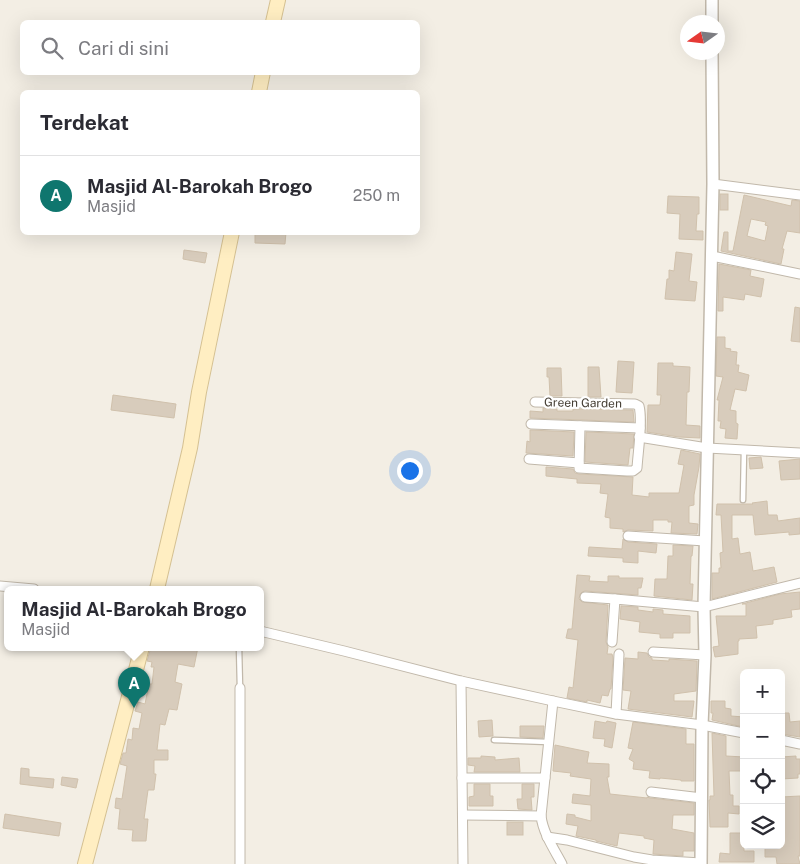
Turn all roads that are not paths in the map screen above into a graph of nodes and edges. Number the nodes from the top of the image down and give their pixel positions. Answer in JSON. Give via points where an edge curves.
{"nodes":[{"id":1,"x":278,"y":0,"type":"edge"},
{"id":2,"x":712,"y":0,"type":"edge"},
{"id":3,"x":712,"y":15,"type":"edge"},
{"id":4,"x":273,"y":20,"type":"edge"},
{"id":5,"x":712,"y":60,"type":"edge"},
{"id":6,"x":262,"y":75,"type":"edge"},
{"id":7,"x":259,"y":90,"type":"edge"},
{"id":8,"x":713,"y":184,"type":"junction"},
{"id":9,"x":800,"y":195,"type":"edge"},
{"id":10,"x":231,"y":235,"type":"edge"},
{"id":11,"x":712,"y":256,"type":"junction"},
{"id":12,"x":800,"y":273,"type":"edge"},
{"id":13,"x":535,"y":402,"type":"dead end"},
{"id":14,"x":531,"y":424,"type":"dead end"},
{"id":15,"x":580,"y":426,"type":"junction"},
{"id":16,"x":640,"y":433,"type":"junction"},
{"id":17,"x":707,"y":448,"type":"junction"},
{"id":18,"x":744,"y":450,"type":"junction"},
{"id":19,"x":800,"y":453,"type":"edge"},
{"id":20,"x":529,"y":459,"type":"dead end"},
{"id":21,"x":579,"y":463,"type":"junction"},
{"id":22,"x":743,"y":500,"type":"dead end"},
{"id":23,"x":628,"y":536,"type":"dead end"},
{"id":24,"x":705,"y":541,"type":"junction"},
{"id":25,"x":800,"y":583,"type":"edge"},
{"id":26,"x":158,"y":586,"type":"edge"},
{"id":27,"x":585,"y":597,"type":"dead end"},
{"id":28,"x":615,"y":599,"type":"junction"},
{"id":29,"x":704,"y":607,"type":"junction"},
{"id":30,"x":264,"y":632,"type":"edge"},
{"id":31,"x":612,"y":642,"type":"dead end"},
{"id":32,"x":141,"y":651,"type":"edge"},
{"id":33,"x":240,"y":651,"type":"edge"},
{"id":34,"x":653,"y":652,"type":"dead end"},
{"id":35,"x":619,"y":654,"type":"dead end"},
{"id":36,"x":705,"y":655,"type":"junction"},
{"id":37,"x":461,"y":681,"type":"junction"},
{"id":38,"x":240,"y":688,"type":"joint"},
{"id":39,"x":553,"y":701,"type":"junction"},
{"id":40,"x":616,"y":714,"type":"junction"},
{"id":41,"x":702,"y":725,"type":"junction"},
{"id":42,"x":740,"y":732,"type":"edge"},
{"id":43,"x":494,"y":740,"type":"dead end"},
{"id":44,"x":785,"y":741,"type":"edge"},
{"id":45,"x":548,"y":742,"type":"junction"},
{"id":46,"x":800,"y":744,"type":"edge"},
{"id":47,"x":462,"y":778,"type":"junction"},
{"id":48,"x":545,"y":778,"type":"junction"},
{"id":49,"x":651,"y":792,"type":"dead end"},
{"id":50,"x":702,"y":798,"type":"junction"},
{"id":51,"x":463,"y":815,"type":"junction"},
{"id":52,"x":541,"y":816,"type":"junction"},
{"id":53,"x":547,"y":836,"type":"junction"},
{"id":54,"x":701,"y":863,"type":"edge"},
{"id":55,"x":84,"y":864,"type":"edge"},
{"id":56,"x":240,"y":864,"type":"edge"},
{"id":57,"x":463,"y":864,"type":"edge"},
{"id":58,"x":562,"y":864,"type":"edge"}],
"edges":[{"from":1,"to":4,"type":"main road"},
{"from":2,"to":3,"type":"street"},
{"from":5,"to":8,"type":"street"},
{"from":6,"to":7,"type":"main road"},
{"from":8,"to":9,"type":"street"},
{"from":8,"to":11,"type":"street"},
{"from":10,"to":26,"type":"main road","via":[[190,448]]},
{"from":11,"to":12,"type":"street"},
{"from":11,"to":17,"type":"street"},
{"from":13,"to":16,"type":"street","name":"Green Garden","via":[[635,404],[640,410]]},
{"from":14,"to":15,"type":"street","name":"Green Garden"},
{"from":15,"to":16,"type":"street","name":"Green Garden"},
{"from":15,"to":21,"type":"street","name":"Green Garden"},
{"from":16,"to":17,"type":"street","name":"Green Garden"},
{"from":16,"to":21,"type":"street","name":"Green Garden","via":[[637,468],[633,471],[580,469]]},
{"from":17,"to":18,"type":"street","name":"Green Garden"},
{"from":17,"to":24,"type":"street"},
{"from":18,"to":19,"type":"street","name":"Green Garden"},
{"from":18,"to":22,"type":"lane"},
{"from":20,"to":21,"type":"street","name":"Green Garden"},
{"from":23,"to":24,"type":"street"},
{"from":24,"to":29,"type":"street"},
{"from":25,"to":29,"type":"street"},
{"from":27,"to":28,"type":"street"},
{"from":28,"to":29,"type":"street"},
{"from":28,"to":31,"type":"street"},
{"from":29,"to":36,"type":"street"},
{"from":30,"to":37,"type":"street"},
{"from":32,"to":55,"type":"main road"},
{"from":33,"to":38,"type":"lane"},
{"from":34,"to":36,"type":"street"},
{"from":35,"to":40,"type":"street"},
{"from":36,"to":41,"type":"street"},
{"from":37,"to":39,"type":"street"},
{"from":37,"to":47,"type":"street"},
{"from":38,"to":56,"type":"street"},
{"from":39,"to":40,"type":"street"},
{"from":39,"to":45,"type":"street"},
{"from":40,"to":41,"type":"street"},
{"from":41,"to":42,"type":"street"},
{"from":41,"to":50,"type":"street"},
{"from":43,"to":45,"type":"lane"},
{"from":44,"to":46,"type":"street"},
{"from":45,"to":48,"type":"street"},
{"from":47,"to":48,"type":"street"},
{"from":47,"to":51,"type":"street"},
{"from":48,"to":52,"type":"street"},
{"from":49,"to":50,"type":"street"},
{"from":50,"to":54,"type":"street"},
{"from":51,"to":52,"type":"street"},
{"from":51,"to":57,"type":"street"},
{"from":52,"to":53,"type":"street"},
{"from":53,"to":54,"type":"street","via":[[634,858]]},
{"from":53,"to":58,"type":"street"}]}
